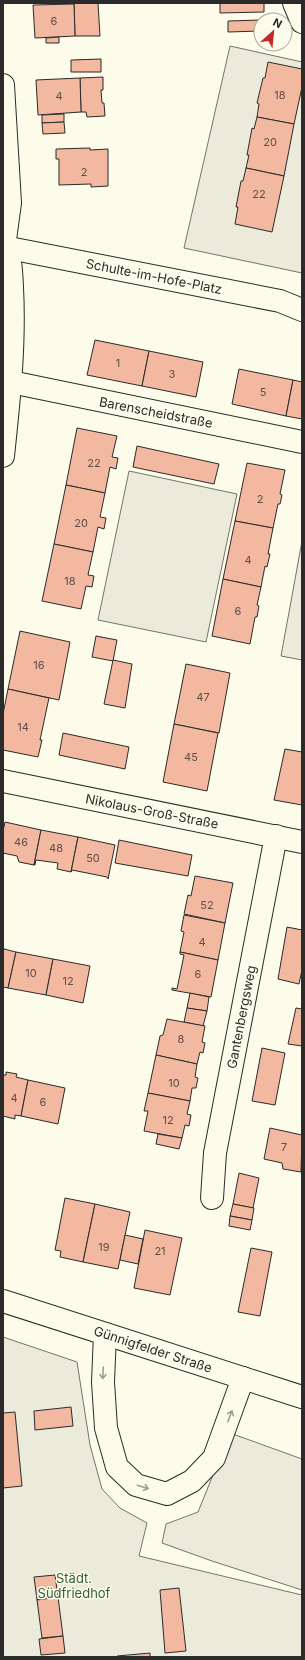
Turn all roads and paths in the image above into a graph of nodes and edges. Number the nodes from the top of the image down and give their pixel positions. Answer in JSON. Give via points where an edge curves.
{"nodes":[{"id":1,"x":294,"y":3,"type":"edge"},
{"id":2,"x":302,"y":22,"type":"edge"},
{"id":3,"x":3,"y":85,"type":"edge"},
{"id":4,"x":4,"y":246,"type":"edge"},
{"id":5,"x":302,"y":310,"type":"edge"},
{"id":6,"x":11,"y":382,"type":"junction"},
{"id":7,"x":302,"y":442,"type":"edge"},
{"id":8,"x":3,"y":456,"type":"edge"},
{"id":9,"x":3,"y":781,"type":"edge"},
{"id":10,"x":276,"y":836,"type":"junction"},
{"id":11,"x":302,"y":842,"type":"edge"},
{"id":12,"x":212,"y":1198,"type":"dead end"},
{"id":13,"x":3,"y":1301,"type":"edge"},
{"id":14,"x":105,"y":1334,"type":"junction"},
{"id":15,"x":244,"y":1378,"type":"junction"},
{"id":16,"x":302,"y":1397,"type":"edge"}],
"edges":[{"from":1,"to":2,"type":"street"},
{"from":3,"to":4,"type":"street","via":[[10,203]]},
{"from":4,"to":5,"type":"street","name":"Schulte-im-Hofe-Platz","via":[[280,301]]},
{"from":4,"to":6,"type":"street","via":[[10,260],[13,312]]},
{"from":6,"to":7,"type":"street","name":"Barenscheidstraße"},
{"from":6,"to":8,"type":"street"},
{"from":9,"to":10,"type":"street","name":"Nikolaus-Groß-Straße"},
{"from":10,"to":11,"type":"street","name":"Nikolaus-Groß-Straße"},
{"from":10,"to":12,"type":"street","name":"Gantenbergsweg","via":[[214,1153]]},
{"from":13,"to":14,"type":"street","name":"Günnigfelder Straße"},
{"from":14,"to":15,"type":"street","name":"Günnigfelder Straße"},
{"from":14,"to":15,"type":"street","one_way":true,"via":[[103,1382],[106,1428],[117,1467],[136,1485],[167,1494],[192,1481],[214,1458]]},
{"from":15,"to":16,"type":"street","name":"Günnigfelder Straße"}]}
